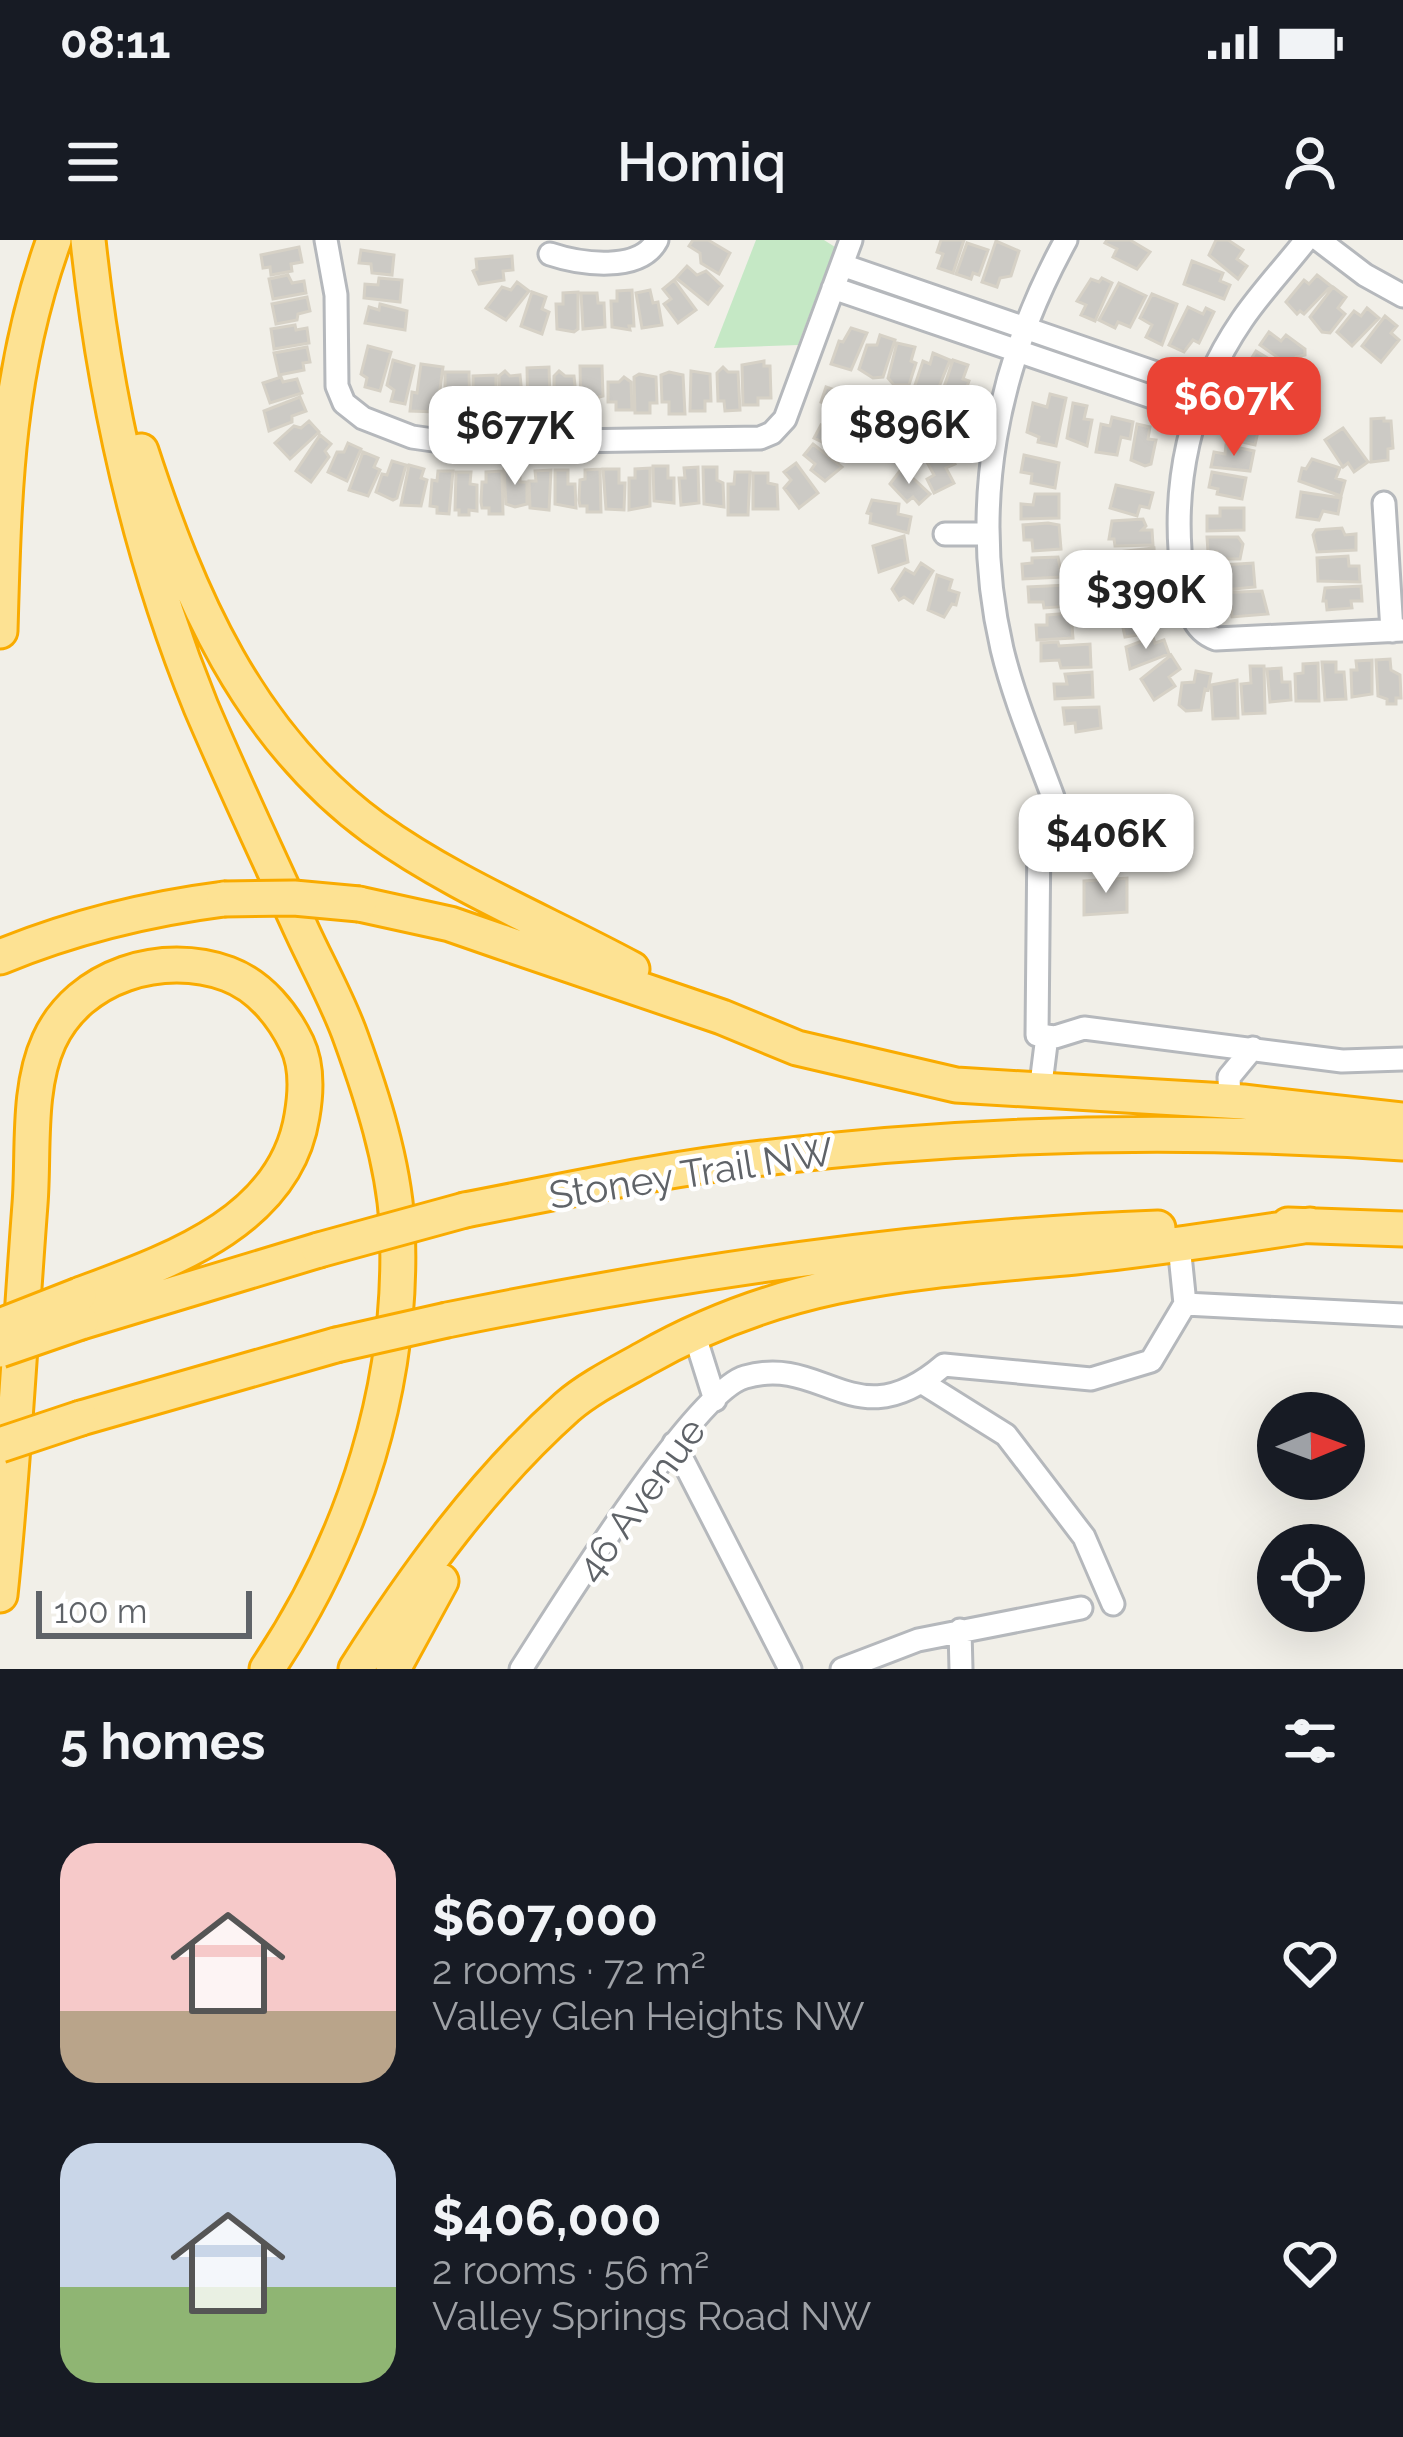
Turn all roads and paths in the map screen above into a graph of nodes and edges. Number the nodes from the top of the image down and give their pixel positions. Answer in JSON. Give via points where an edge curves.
{"nodes":[{"id":1,"x":55,"y":240,"type":"edge"},
{"id":2,"x":326,"y":240,"type":"edge"},
{"id":3,"x":657,"y":240,"type":"edge"},
{"id":4,"x":851,"y":240,"type":"edge"},
{"id":5,"x":1066,"y":240,"type":"edge"},
{"id":6,"x":1306,"y":240,"type":"edge"},
{"id":7,"x":1319,"y":240,"type":"edge"},
{"id":8,"x":89,"y":246,"type":"edge"},
{"id":9,"x":550,"y":254,"type":"dead end"},
{"id":10,"x":842,"y":265,"type":"junction"},
{"id":11,"x":833,"y":288,"type":"junction"},
{"id":12,"x":1403,"y":296,"type":"edge"},
{"id":13,"x":1023,"y":327,"type":"junction"},
{"id":14,"x":1015,"y":350,"type":"junction"},
{"id":15,"x":1204,"y":389,"type":"junction"},
{"id":16,"x":1196,"y":412,"type":"junction"},
{"id":17,"x":1384,"y":503,"type":"dead end"},
{"id":18,"x":945,"y":534,"type":"dead end"},
{"id":19,"x":988,"y":534,"type":"junction"},
{"id":20,"x":0,"y":631,"type":"edge"},
{"id":21,"x":1397,"y":631,"type":"edge"},
{"id":22,"x":0,"y":957,"type":"edge"},
{"id":23,"x":722,"y":1018,"type":"junction"},
{"id":24,"x":1047,"y":1036,"type":"junction"},
{"id":25,"x":1253,"y":1048,"type":"junction"},
{"id":26,"x":1403,"y":1059,"type":"edge"},
{"id":27,"x":1040,"y":1092,"type":"junction"},
{"id":28,"x":1230,"y":1102,"type":"junction"},
{"id":29,"x":1403,"y":1120,"type":"edge"},
{"id":30,"x":1403,"y":1142,"type":"edge"},
{"id":31,"x":1310,"y":1225,"type":"junction"},
{"id":32,"x":1403,"y":1229,"type":"edge"},
{"id":33,"x":1179,"y":1245,"type":"junction"},
{"id":34,"x":1185,"y":1304,"type":"junction"},
{"id":35,"x":80,"y":1308,"type":"junction"},
{"id":36,"x":1403,"y":1316,"type":"edge"},
{"id":37,"x":0,"y":1326,"type":"edge"},
{"id":38,"x":694,"y":1333,"type":"junction"},
{"id":39,"x":0,"y":1349,"type":"edge"},
{"id":40,"x":922,"y":1383,"type":"junction"},
{"id":41,"x":715,"y":1400,"type":"junction"},
{"id":42,"x":674,"y":1444,"type":"junction"},
{"id":43,"x":0,"y":1445,"type":"edge"},
{"id":44,"x":524,"y":1449,"type":"junction"},
{"id":45,"x":0,"y":1595,"type":"edge"},
{"id":46,"x":1113,"y":1604,"type":"dead end"},
{"id":47,"x":1081,"y":1608,"type":"dead end"},
{"id":48,"x":960,"y":1630,"type":"junction"},
{"id":49,"x":267,"y":1669,"type":"edge"},
{"id":50,"x":356,"y":1669,"type":"edge"},
{"id":51,"x":393,"y":1669,"type":"edge"},
{"id":52,"x":521,"y":1669,"type":"edge"},
{"id":53,"x":790,"y":1669,"type":"edge"},
{"id":54,"x":842,"y":1669,"type":"edge"},
{"id":55,"x":961,"y":1669,"type":"edge"}],
"edges":[{"from":1,"to":20,"type":"highway","via":[[14,392]]},
{"from":2,"to":11,"type":"street","via":[[344,403],[412,437],[454,443],[766,436],[784,419]]},
{"from":3,"to":9,"type":"street","via":[[632,261]]},
{"from":4,"to":10,"type":"street"},
{"from":5,"to":13,"type":"street"},
{"from":6,"to":15,"type":"street","via":[[1241,321]]},
{"from":7,"to":12,"type":"street"},
{"from":8,"to":23,"type":"highway","via":[[121,389],[187,581],[221,654],[289,751],[373,827],[455,878]]},
{"from":8,"to":49,"type":"highway","via":[[106,381],[161,597],[200,704],[350,1034],[397,1221],[395,1308],[370,1454],[321,1581]]},
{"from":10,"to":11,"type":"street"},
{"from":10,"to":13,"type":"street"},
{"from":11,"to":14,"type":"street"},
{"from":13,"to":14,"type":"street"},
{"from":13,"to":15,"type":"street"},
{"from":14,"to":16,"type":"street"},
{"from":14,"to":19,"type":"street","via":[[991,454]]},
{"from":15,"to":16,"type":"street"},
{"from":16,"to":21,"type":"street","via":[[1179,538],[1197,628],[1225,640]]},
{"from":17,"to":21,"type":"street"},
{"from":18,"to":19,"type":"street"},
{"from":19,"to":24,"type":"street","via":[[1003,650],[1053,797],[1039,833],[1037,1036]]},
{"from":22,"to":23,"type":"highway","bridge":true,"via":[[118,917],[224,899],[294,898],[450,925]]},
{"from":23,"to":27,"type":"highway","via":[[851,1063]]},
{"from":24,"to":25,"type":"street","via":[[1084,1028]]},
{"from":24,"to":27,"type":"street"},
{"from":25,"to":26,"type":"street","via":[[1342,1061]]},
{"from":25,"to":28,"type":"street","via":[[1229,1077]]},
{"from":27,"to":28,"type":"highway"},
{"from":28,"to":29,"type":"highway"},
{"from":30,"to":35,"type":"highway","name":"Stoney Trail NW","bridge":true,"via":[[970,1138],[757,1158],[465,1210]]},
{"from":31,"to":32,"type":"highway"},
{"from":31,"to":33,"type":"highway"},
{"from":31,"to":43,"type":"highway","bridge":true,"via":[[1064,1231],[614,1286],[336,1346]]},
{"from":33,"to":34,"type":"street"},
{"from":33,"to":38,"type":"highway","via":[[895,1275],[780,1298]]},
{"from":34,"to":36,"type":"street"},
{"from":34,"to":40,"type":"street","name":"46 Avenue","via":[[1151,1361],[1091,1379],[944,1365]]},
{"from":35,"to":37,"type":"highway","bridge":true},
{"from":35,"to":39,"type":"highway","name":"Stoney Trail NW","bridge":true},
{"from":35,"to":45,"type":"highway","via":[[213,1237],[288,1161],[305,1096],[301,1053],[264,996],[230,975],[153,965],[110,978],[72,1007],[49,1040],[35,1118]]},
{"from":38,"to":41,"type":"street"},
{"from":38,"to":44,"type":"highway","via":[[571,1404]]},
{"from":40,"to":41,"type":"street","name":"46 Avenue","via":[[889,1397],[839,1394],[780,1372],[740,1378]]},
{"from":40,"to":46,"type":"street","via":[[1006,1435],[1084,1538]]},
{"from":41,"to":42,"type":"street","name":"46 Avenue"},
{"from":42,"to":52,"type":"street","name":"46 Avenue"},
{"from":42,"to":53,"type":"street"},
{"from":44,"to":50,"type":"highway"},
{"from":44,"to":51,"type":"highway"},
{"from":47,"to":48,"type":"street"},
{"from":48,"to":54,"type":"street"},
{"from":48,"to":55,"type":"street"}]}
